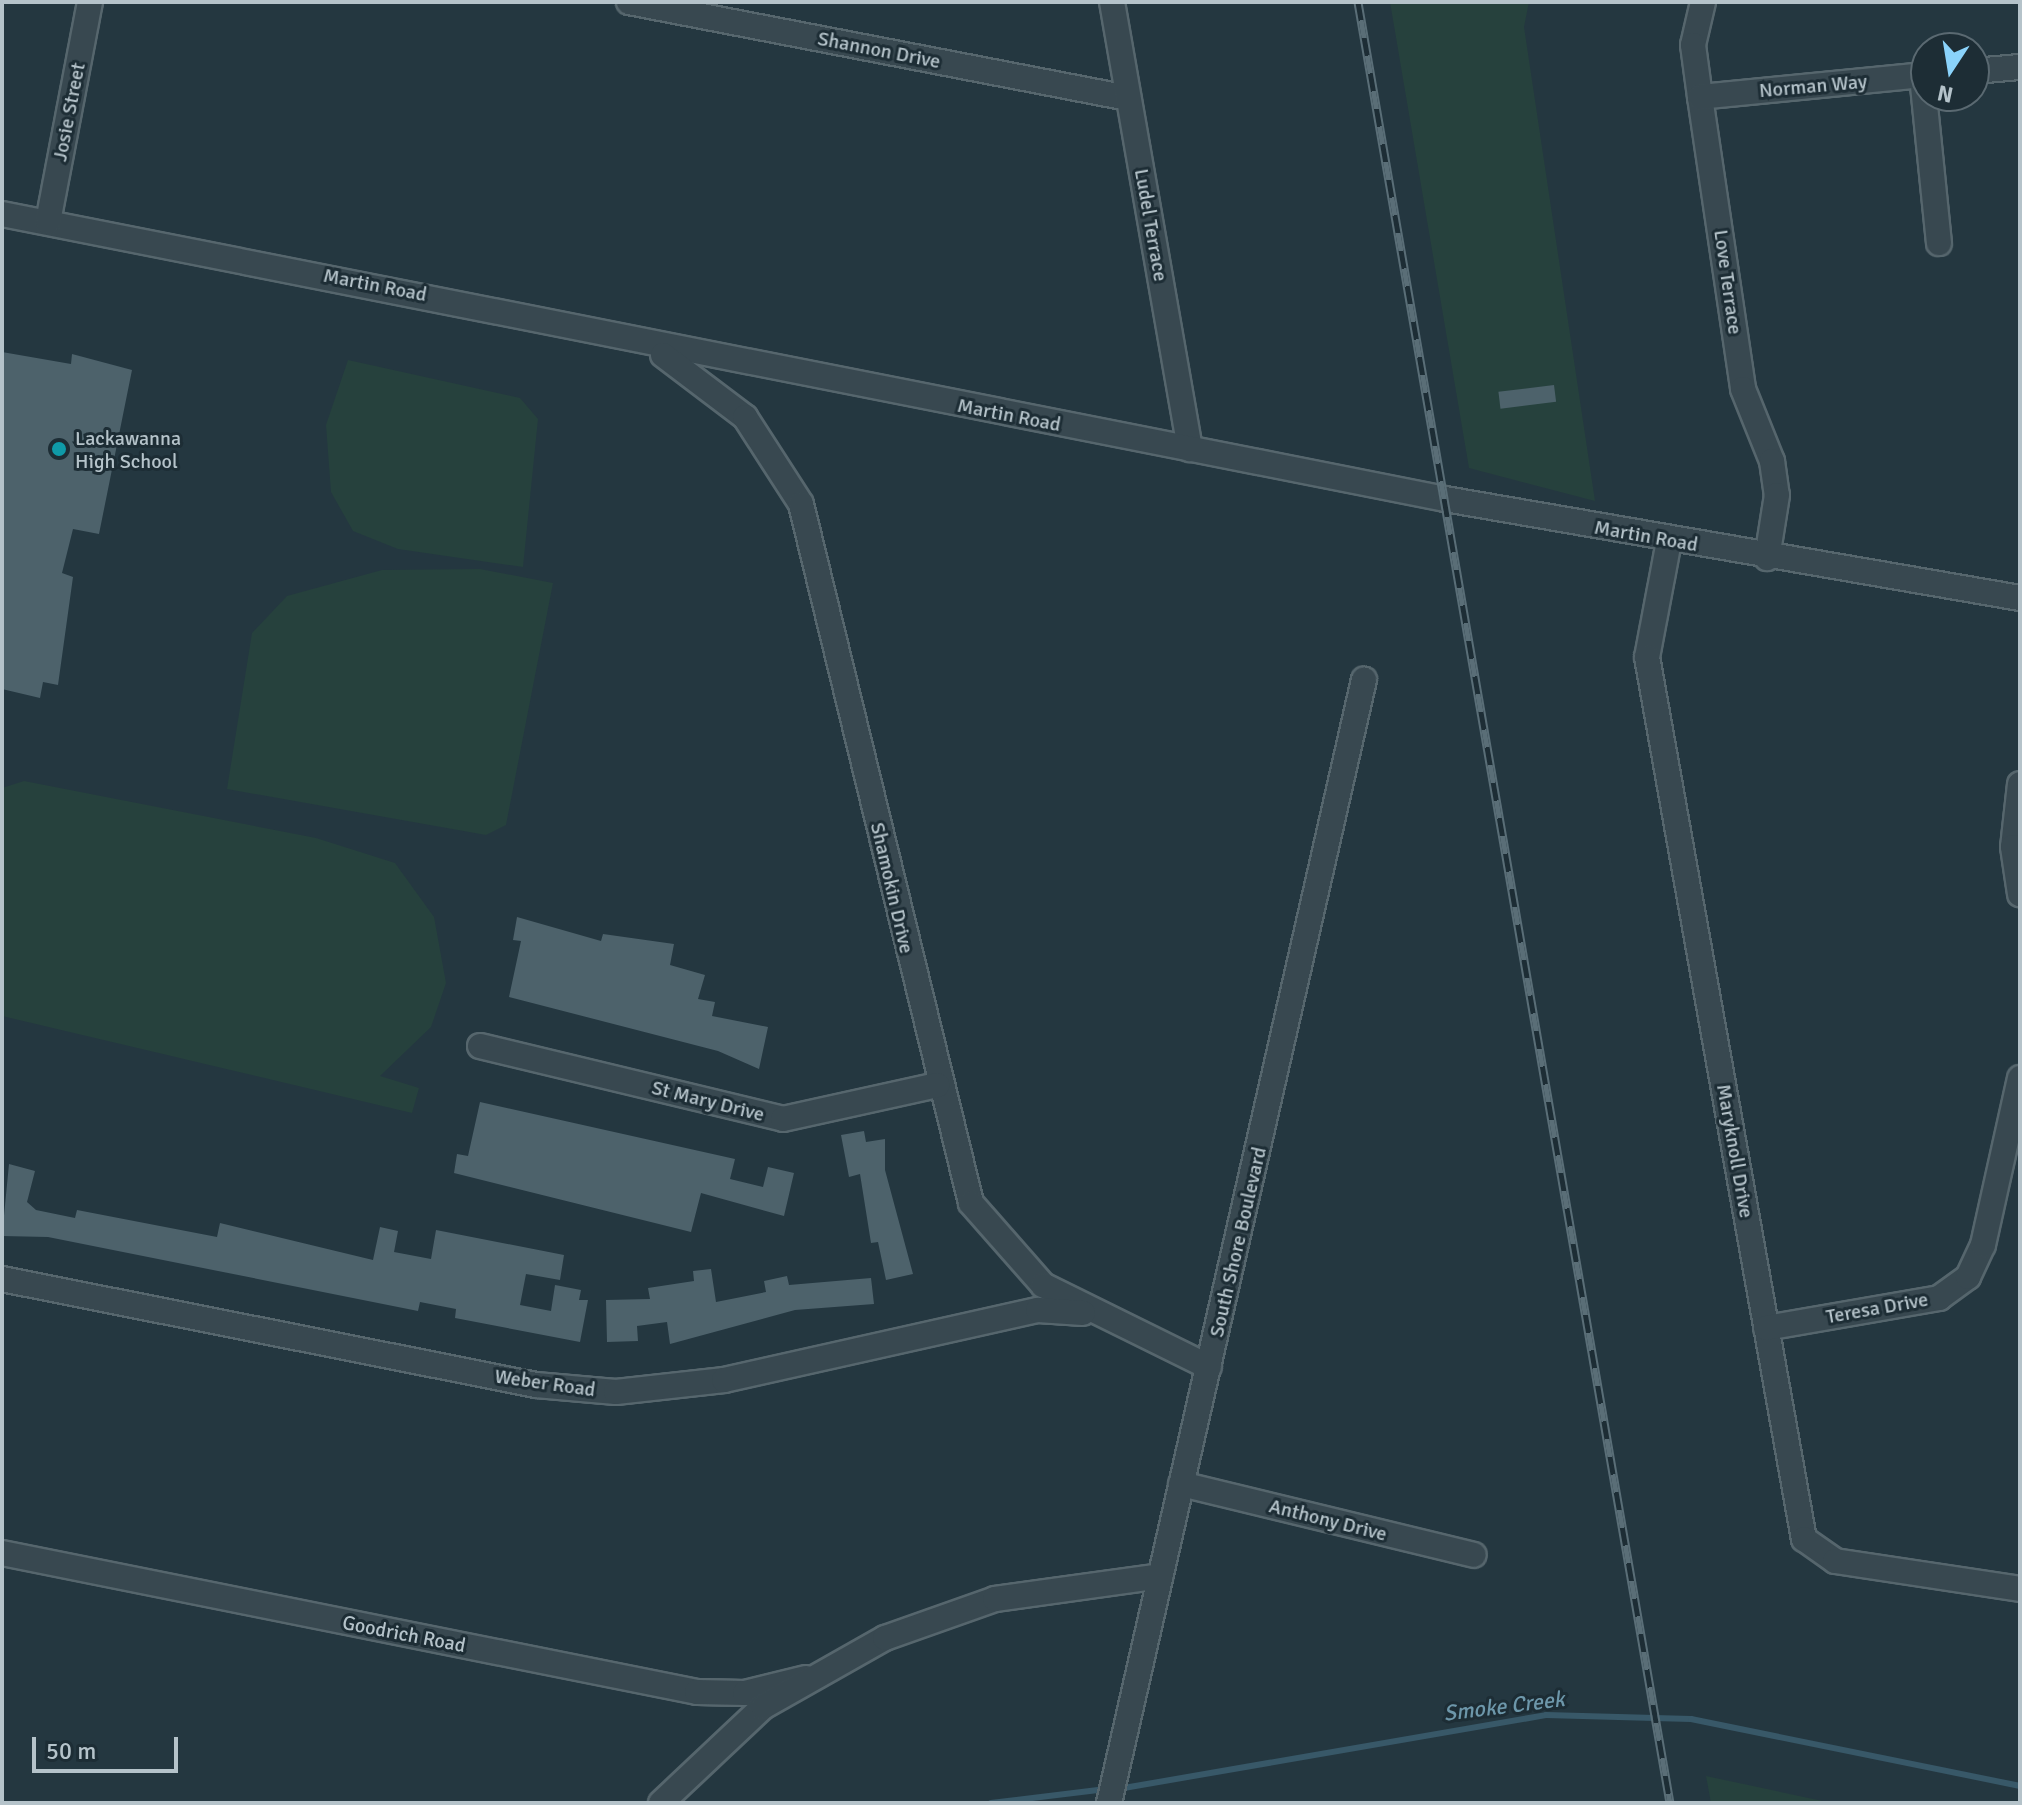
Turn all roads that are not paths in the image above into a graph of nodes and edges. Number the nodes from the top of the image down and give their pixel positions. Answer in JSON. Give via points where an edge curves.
{"nodes":[{"id":1,"x":90,"y":2,"type":"edge"},
{"id":2,"x":629,"y":2,"type":"edge"},
{"id":3,"x":1112,"y":2,"type":"edge"},
{"id":4,"x":1703,"y":2,"type":"edge"},
{"id":5,"x":2020,"y":67,"type":"edge"},
{"id":6,"x":1990,"y":70,"type":"edge"},
{"id":7,"x":1910,"y":77,"type":"edge"},
{"id":8,"x":1700,"y":97,"type":"junction"},
{"id":9,"x":1128,"y":98,"type":"junction"},
{"id":10,"x":1927,"y":112,"type":"edge"},
{"id":11,"x":2,"y":214,"type":"edge"},
{"id":12,"x":48,"y":222,"type":"junction"},
{"id":13,"x":1939,"y":243,"type":"dead end"},
{"id":14,"x":647,"y":346,"type":"junction"},
{"id":15,"x":1190,"y":449,"type":"junction"},
{"id":16,"x":1669,"y":541,"type":"junction"},
{"id":17,"x":1767,"y":558,"type":"junction"},
{"id":18,"x":2020,"y":598,"type":"edge"},
{"id":19,"x":1364,"y":680,"type":"dead end"},
{"id":20,"x":2020,"y":784,"type":"edge"},
{"id":21,"x":2020,"y":894,"type":"edge"},
{"id":22,"x":480,"y":1046,"type":"dead end"},
{"id":23,"x":2020,"y":1078,"type":"edge"},
{"id":24,"x":937,"y":1085,"type":"junction"},
{"id":25,"x":2,"y":1279,"type":"edge"},
{"id":26,"x":1089,"y":1314,"type":"junction"},
{"id":27,"x":1766,"y":1328,"type":"junction"},
{"id":28,"x":1209,"y":1367,"type":"junction"},
{"id":29,"x":1181,"y":1484,"type":"junction"},
{"id":30,"x":2,"y":1553,"type":"edge"},
{"id":31,"x":1474,"y":1555,"type":"dead end"},
{"id":32,"x":1160,"y":1576,"type":"junction"},
{"id":33,"x":2020,"y":1589,"type":"edge"},
{"id":34,"x":806,"y":1678,"type":"junction"},
{"id":35,"x":661,"y":1803,"type":"edge"},
{"id":36,"x":1109,"y":1803,"type":"edge"}],
"edges":[{"from":1,"to":12,"type":"street","name":"Josie Street"},
{"from":2,"to":9,"type":"street","name":"Shannon Drive"},
{"from":3,"to":9,"type":"street","name":"Ludel Terrace"},
{"from":4,"to":8,"type":"street","name":"Love Terrace","via":[[1693,45]]},
{"from":5,"to":6,"type":"street"},
{"from":7,"to":8,"type":"street","name":"Norman Way"},
{"from":8,"to":17,"type":"street","name":"Love Terrace","via":[[1743,389],[1772,461],[1777,495]]},
{"from":9,"to":15,"type":"street","name":"Ludel Terrace"},
{"from":10,"to":13,"type":"street"},
{"from":11,"to":12,"type":"street","name":"Martin Road"},
{"from":12,"to":14,"type":"street","name":"Martin Road","via":[[560,321]]},
{"from":14,"to":15,"type":"street","name":"Martin Road"},
{"from":14,"to":24,"type":"street","name":"Shamokin Drive","via":[[745,417],[801,504]]},
{"from":15,"to":16,"type":"street","name":"Martin Road"},
{"from":16,"to":17,"type":"street","name":"Martin Road"},
{"from":16,"to":27,"type":"street","name":"Maryknoll Drive","via":[[1647,657]]},
{"from":17,"to":18,"type":"street","name":"Martin Road"},
{"from":19,"to":28,"type":"street","name":"South Shore Boulevard"},
{"from":20,"to":21,"type":"street","via":[[2013,847]]},
{"from":22,"to":24,"type":"street","name":"St Mary Drive","via":[[783,1119]]},
{"from":23,"to":27,"type":"street","name":"Teresa Drive","via":[[1983,1245],[1968,1277],[1939,1298]]},
{"from":24,"to":26,"type":"street","name":"Shamokin Drive","via":[[958,1173],[989,1231],[1043,1285]]},
{"from":25,"to":26,"type":"street","name":"Weber Road","via":[[603,1392],[724,1380],[1038,1310]]},
{"from":26,"to":28,"type":"street","name":"Shamokin Drive"},
{"from":27,"to":33,"type":"street","name":"Maryknoll Drive","via":[[1808,1544],[1835,1561]]},
{"from":28,"to":29,"type":"street","name":"South Shore Boulevard"},
{"from":29,"to":31,"type":"street","name":"Anthony Drive"},
{"from":29,"to":32,"type":"street","name":"South Shore Boulevard"},
{"from":30,"to":34,"type":"street","name":"Goodrich Road","via":[[697,1692],[745,1693]]},
{"from":32,"to":34,"type":"street","via":[[995,1599],[885,1638]]},
{"from":32,"to":36,"type":"street","name":"South Shore Boulevard"},
{"from":34,"to":35,"type":"street","via":[[714,1748]]}]}
